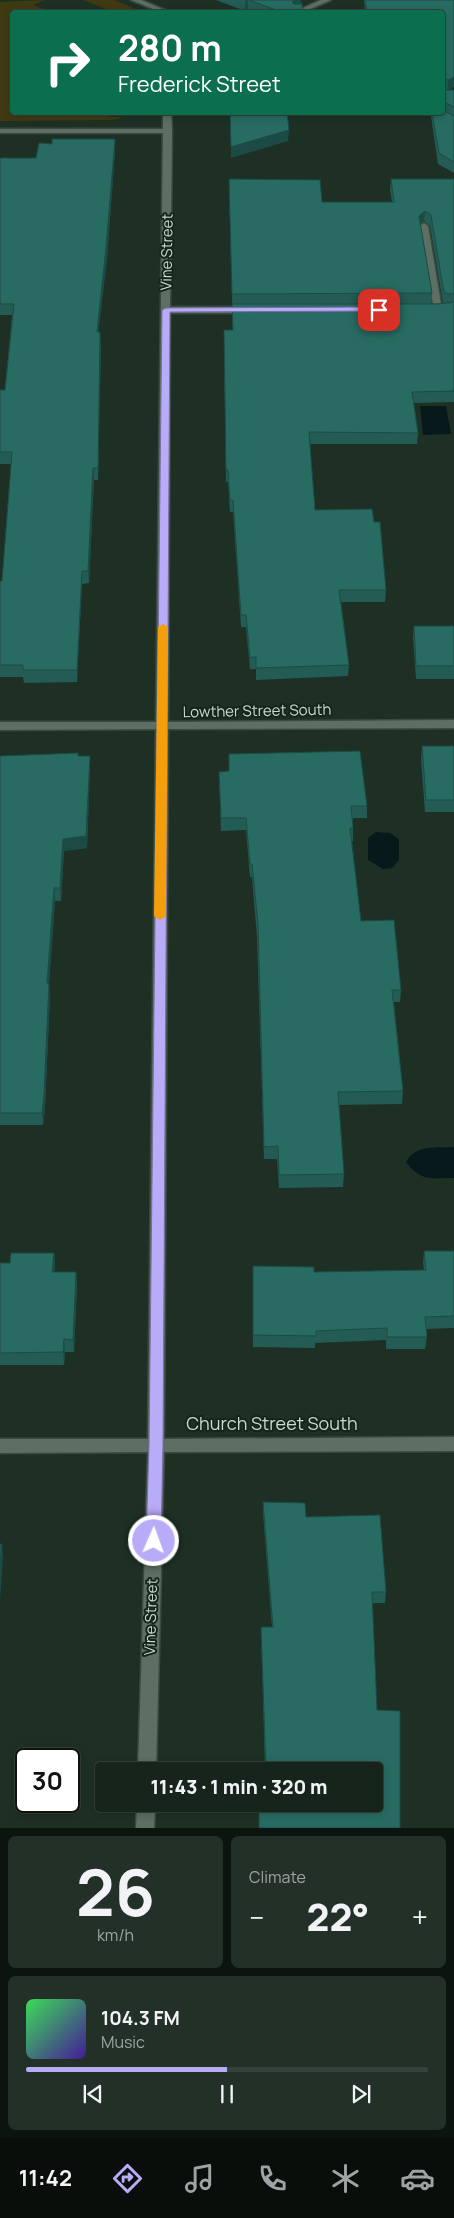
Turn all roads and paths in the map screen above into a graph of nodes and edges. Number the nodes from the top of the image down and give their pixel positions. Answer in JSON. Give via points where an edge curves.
{"nodes":[{"id":1,"x":134,"y":0,"type":"edge"},
{"id":2,"x":327,"y":0,"type":"edge"},
{"id":3,"x":161,"y":10,"type":"edge"},
{"id":4,"x":303,"y":10,"type":"edge"},
{"id":5,"x":167,"y":115,"type":"edge"},
{"id":6,"x":168,"y":130,"type":"junction"},
{"id":7,"x":0,"y":131,"type":"edge"},
{"id":8,"x":424,"y":226,"type":"edge"},
{"id":9,"x":166,"y":310,"type":"junction"},
{"id":10,"x":262,"y":310,"type":"edge"},
{"id":11,"x":437,"y":310,"type":"edge"},
{"id":12,"x":454,"y":724,"type":"edge"},
{"id":13,"x":0,"y":726,"type":"edge"},
{"id":14,"x":162,"y":727,"type":"junction"},
{"id":15,"x":454,"y":1444,"type":"edge"},
{"id":16,"x":156,"y":1445,"type":"junction"},
{"id":17,"x":0,"y":1446,"type":"edge"},
{"id":18,"x":147,"y":1762,"type":"edge"},
{"id":19,"x":146,"y":1812,"type":"edge"},
{"id":20,"x":145,"y":1828,"type":"edge"}],
"edges":[{"from":1,"to":3,"type":"street"},
{"from":2,"to":4,"type":"street"},
{"from":5,"to":6,"type":"street","name":"Vine Street"},
{"from":6,"to":7,"type":"street"},
{"from":6,"to":9,"type":"street","name":"Vine Street"},
{"from":8,"to":11,"type":"street"},
{"from":9,"to":10,"type":"street"},
{"from":9,"to":14,"type":"street","name":"Vine Street"},
{"from":12,"to":14,"type":"street","name":"Lowther Street South"},
{"from":13,"to":14,"type":"street","name":"Lowther Street South"},
{"from":14,"to":16,"type":"street","name":"Vine Street"},
{"from":15,"to":16,"type":"street","name":"Church Street South"},
{"from":16,"to":17,"type":"street","name":"Church Street South"},
{"from":16,"to":18,"type":"street","name":"Vine Street"},
{"from":19,"to":20,"type":"street"}]}
